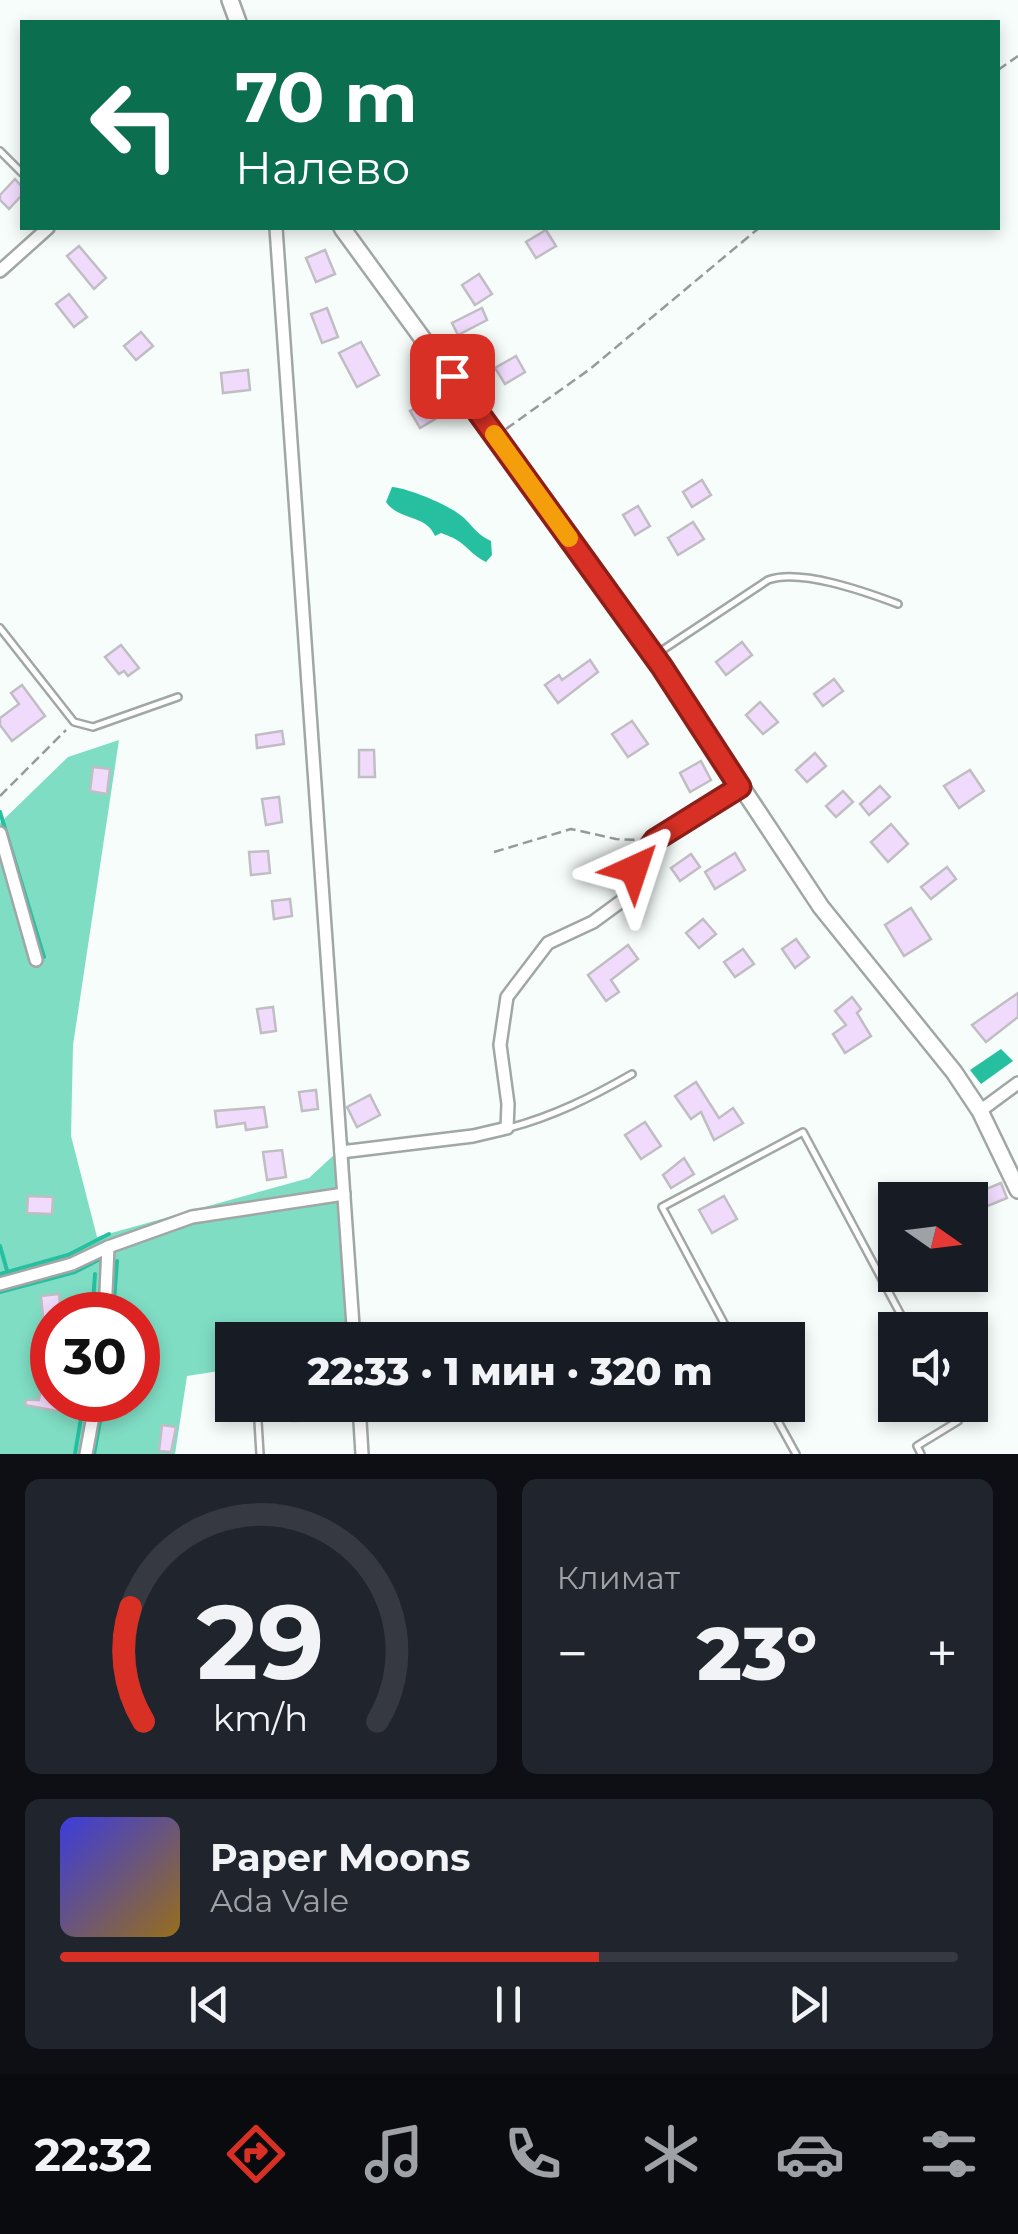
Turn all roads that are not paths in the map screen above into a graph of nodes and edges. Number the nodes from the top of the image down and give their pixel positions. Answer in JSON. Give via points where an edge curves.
{"nodes":[{"id":1,"x":0,"y":152,"type":"edge"},
{"id":2,"x":20,"y":171,"type":"edge"},
{"id":3,"x":46,"y":230,"type":"edge"},
{"id":4,"x":276,"y":230,"type":"edge"},
{"id":5,"x":343,"y":230,"type":"edge"},
{"id":6,"x":0,"y":271,"type":"edge"},
{"id":7,"x":898,"y":604,"type":"dead end"},
{"id":8,"x":0,"y":628,"type":"edge"},
{"id":9,"x":654,"y":656,"type":"junction"},
{"id":10,"x":178,"y":697,"type":"dead end"},
{"id":11,"x":740,"y":787,"type":"junction"},
{"id":12,"x":0,"y":833,"type":"edge"},
{"id":13,"x":36,"y":960,"type":"dead end"},
{"id":14,"x":632,"y":1074,"type":"dead end"},
{"id":15,"x":1018,"y":1083,"type":"edge"},
{"id":16,"x":980,"y":1111,"type":"junction"},
{"id":17,"x":506,"y":1128,"type":"junction"},
{"id":18,"x":341,"y":1152,"type":"junction"},
{"id":19,"x":1018,"y":1190,"type":"edge"},
{"id":20,"x":344,"y":1194,"type":"junction"},
{"id":21,"x":108,"y":1247,"type":"junction"},
{"id":22,"x":1,"y":1280,"type":"edge"},
{"id":23,"x":106,"y":1292,"type":"edge"},
{"id":24,"x":899,"y":1312,"type":"edge"},
{"id":25,"x":353,"y":1322,"type":"edge"},
{"id":26,"x":723,"y":1322,"type":"edge"},
{"id":27,"x":92,"y":1422,"type":"edge"},
{"id":28,"x":258,"y":1422,"type":"edge"},
{"id":29,"x":360,"y":1422,"type":"edge"},
{"id":30,"x":778,"y":1422,"type":"edge"},
{"id":31,"x":956,"y":1422,"type":"edge"},
{"id":32,"x":86,"y":1454,"type":"edge"},
{"id":33,"x":260,"y":1454,"type":"edge"},
{"id":34,"x":362,"y":1454,"type":"edge"},
{"id":35,"x":796,"y":1454,"type":"edge"},
{"id":36,"x":921,"y":1454,"type":"edge"}],
"edges":[{"from":1,"to":2,"type":"lane"},
{"from":3,"to":6,"type":"street"},
{"from":4,"to":18,"type":"street"},
{"from":5,"to":9,"type":"street"},
{"from":7,"to":9,"type":"lane","via":[[782,575]]},
{"from":8,"to":10,"type":"lane","via":[[74,722],[92,727]]},
{"from":9,"to":11,"type":"street"},
{"from":11,"to":16,"type":"street","via":[[821,907]]},
{"from":11,"to":17,"type":"street","via":[[655,840],[623,900],[548,943],[507,997],[500,1045]]},
{"from":12,"to":13,"type":"street"},
{"from":14,"to":17,"type":"lane","via":[[580,1104]]},
{"from":15,"to":16,"type":"street"},
{"from":16,"to":19,"type":"street"},
{"from":17,"to":18,"type":"street"},
{"from":18,"to":20,"type":"street"},
{"from":20,"to":21,"type":"street","via":[[192,1217]]},
{"from":20,"to":25,"type":"street"},
{"from":21,"to":22,"type":"street","via":[[72,1264]]},
{"from":21,"to":23,"type":"street"},
{"from":24,"to":26,"type":"lane","via":[[803,1132],[662,1207]]},
{"from":27,"to":32,"type":"street"},
{"from":28,"to":33,"type":"lane"},
{"from":29,"to":34,"type":"street"},
{"from":30,"to":35,"type":"lane"},
{"from":31,"to":36,"type":"lane","via":[[917,1446]]}]}
